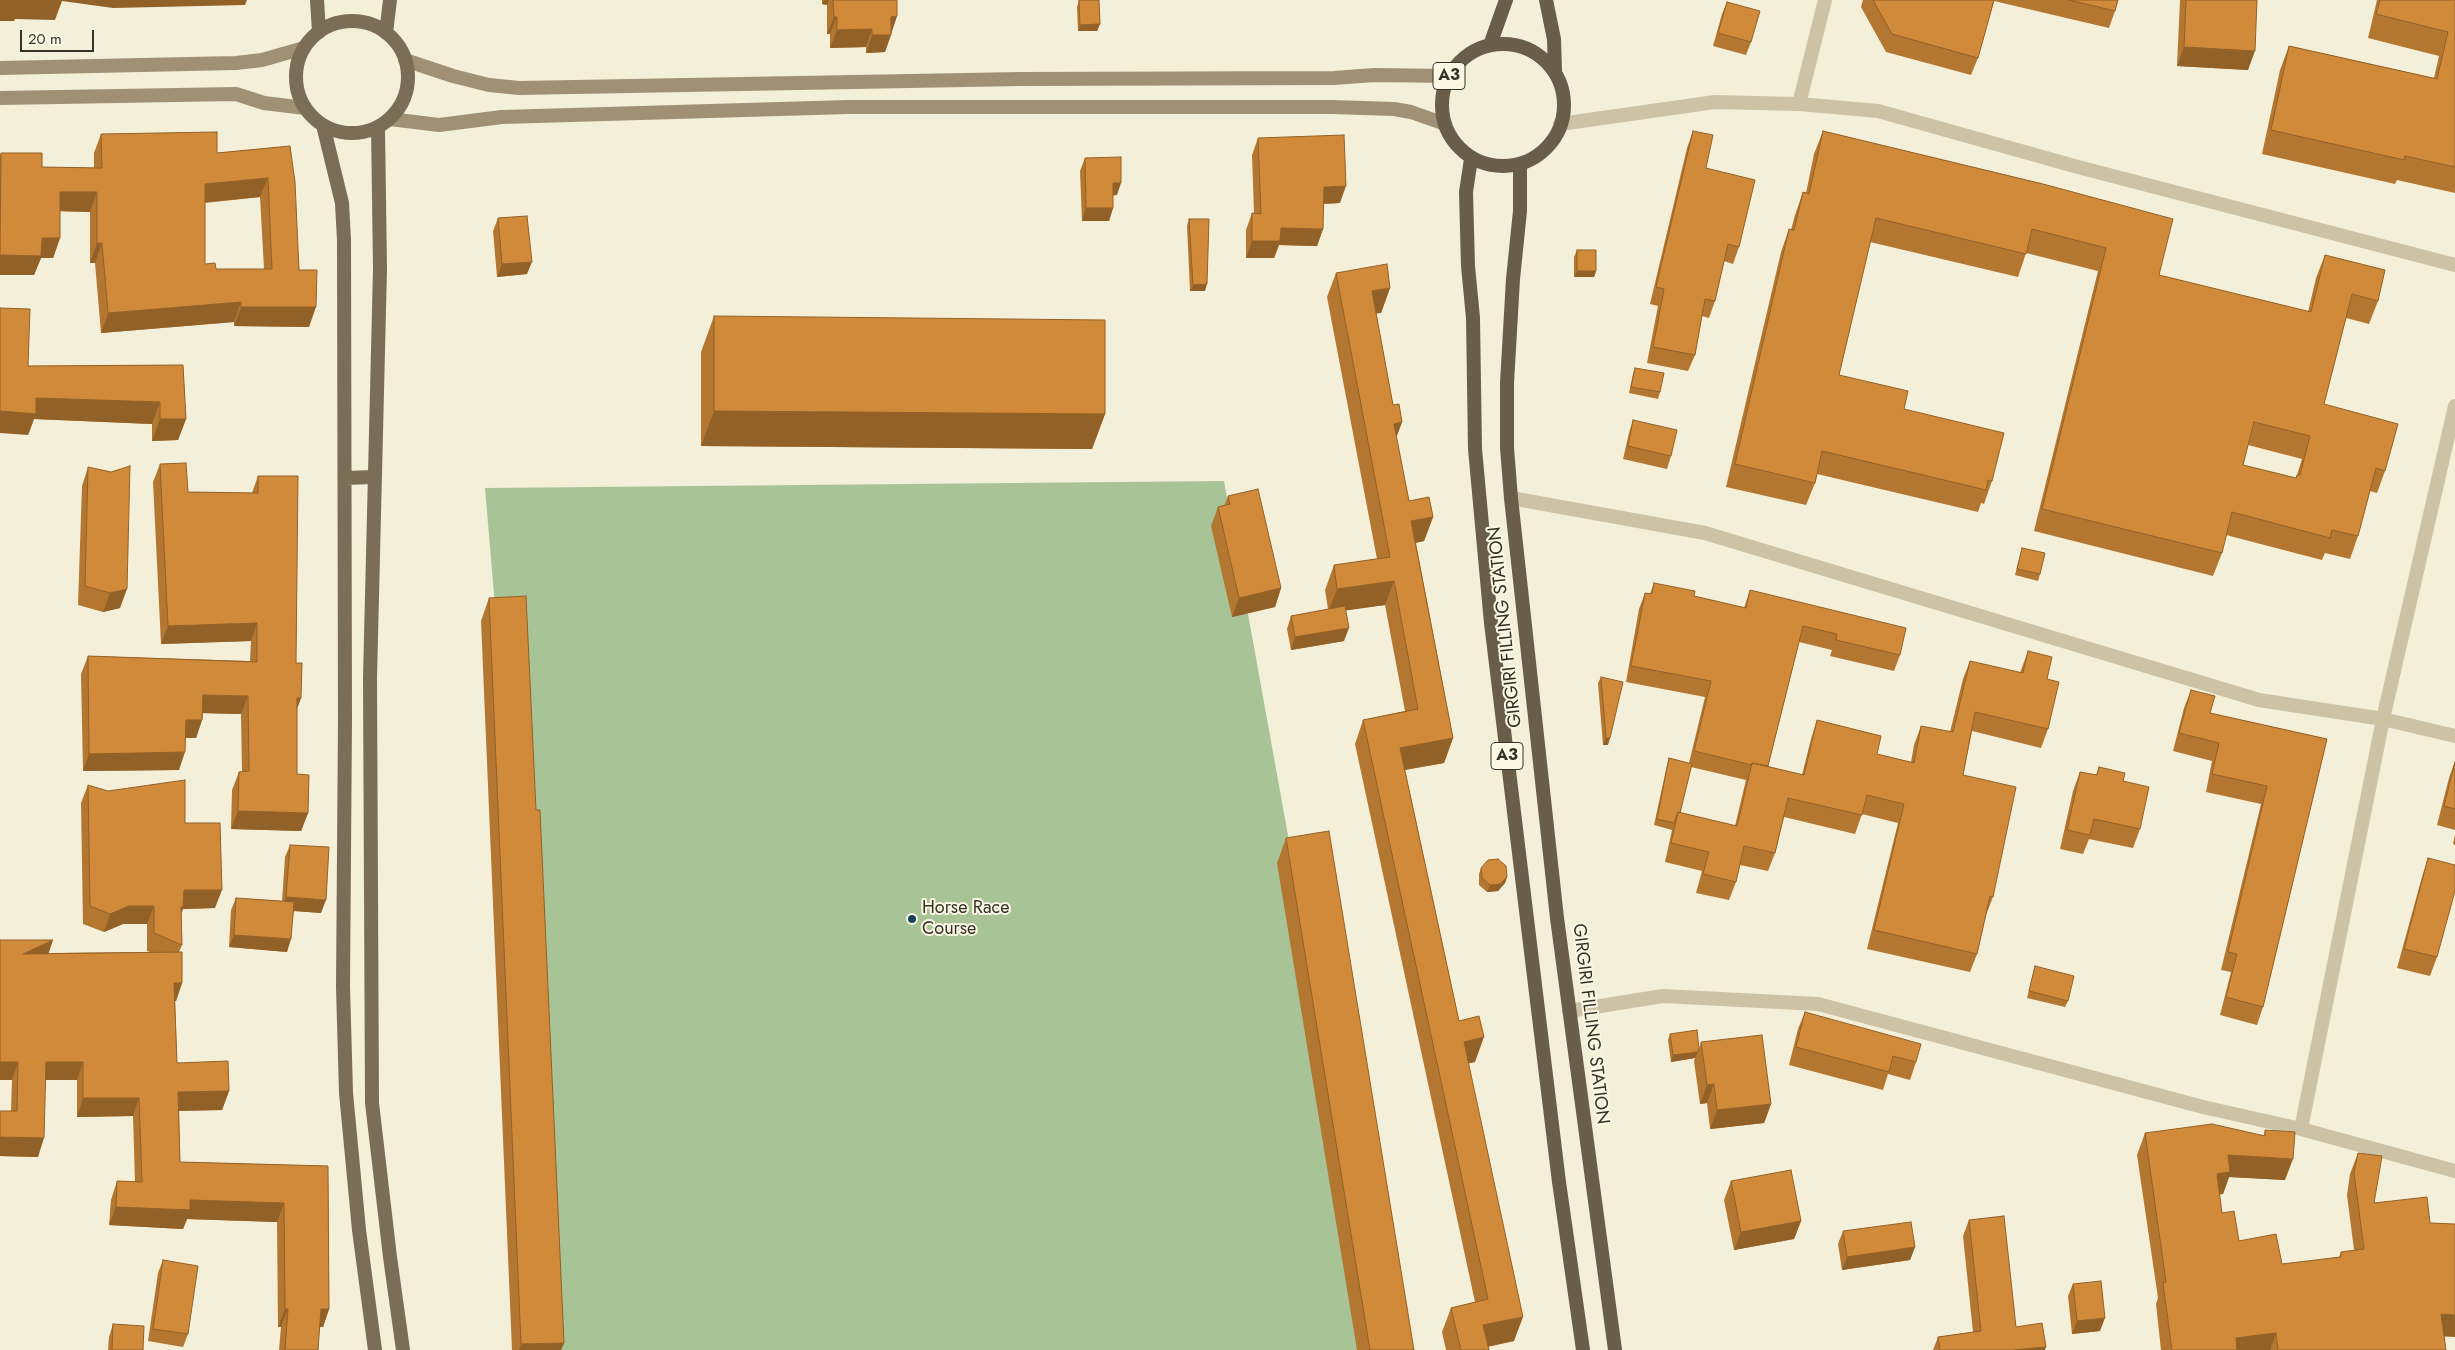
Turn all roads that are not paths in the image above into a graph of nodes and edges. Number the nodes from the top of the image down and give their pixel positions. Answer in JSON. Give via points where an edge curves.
{"nodes":[{"id":1,"x":317,"y":0,"type":"edge"},
{"id":2,"x":390,"y":0,"type":"edge"},
{"id":3,"x":1506,"y":0,"type":"edge"},
{"id":4,"x":1546,"y":0,"type":"edge"},
{"id":5,"x":1825,"y":0,"type":"edge"},
{"id":6,"x":319,"y":32,"type":"junction"},
{"id":7,"x":386,"y":33,"type":"junction"},
{"id":8,"x":1490,"y":45,"type":"junction"},
{"id":9,"x":304,"y":48,"type":"junction"},
{"id":10,"x":405,"y":60,"type":"junction"},
{"id":11,"x":0,"y":68,"type":"edge"},
{"id":12,"x":1555,"y":71,"type":"junction"},
{"id":13,"x":1449,"y":76,"type":"junction"},
{"id":14,"x":0,"y":98,"type":"edge"},
{"id":15,"x":1799,"y":104,"type":"junction"},
{"id":16,"x":305,"y":108,"type":"junction"},
{"id":17,"x":384,"y":123,"type":"junction"},
{"id":18,"x":1445,"y":124,"type":"junction"},
{"id":19,"x":1560,"y":124,"type":"junction"},
{"id":20,"x":323,"y":125,"type":"junction"},
{"id":21,"x":1471,"y":159,"type":"junction"},
{"id":22,"x":1520,"y":165,"type":"junction"},
{"id":23,"x":2455,"y":265,"type":"edge"},
{"id":24,"x":2455,"y":406,"type":"edge"},
{"id":25,"x":374,"y":477,"type":"junction"},
{"id":26,"x":346,"y":478,"type":"junction"},
{"id":27,"x":1511,"y":498,"type":"junction"},
{"id":28,"x":2383,"y":719,"type":"junction"},
{"id":29,"x":2455,"y":736,"type":"edge"},
{"id":30,"x":1569,"y":1011,"type":"junction"},
{"id":31,"x":2301,"y":1129,"type":"junction"},
{"id":32,"x":2455,"y":1171,"type":"edge"},
{"id":33,"x":374,"y":1350,"type":"edge"},
{"id":34,"x":403,"y":1350,"type":"edge"},
{"id":35,"x":1583,"y":1350,"type":"edge"},
{"id":36,"x":1615,"y":1350,"type":"edge"}],
"edges":[{"from":1,"to":6,"type":"main road"},
{"from":2,"to":7,"type":"main road"},
{"from":3,"to":8,"type":"highway"},
{"from":4,"to":12,"type":"highway","number":"A3","via":[[1554,39]]},
{"from":5,"to":15,"type":"street"},
{"from":6,"to":7,"type":"main road","via":[[335,24],[353,21],[370,24]]},
{"from":6,"to":9,"type":"main road"},
{"from":7,"to":10,"type":"main road","via":[[398,45]]},
{"from":8,"to":12,"type":"highway","number":"A3","via":[[1509,44],[1527,48]]},
{"from":8,"to":13,"type":"highway","number":"A3","via":[[1472,52]]},
{"from":9,"to":11,"type":"main road","via":[[262,60],[228,64]]},
{"from":9,"to":16,"type":"main road","via":[[296,75],[297,89]]},
{"from":10,"to":13,"type":"main road","via":[[489,85],[519,88]]},
{"from":10,"to":17,"type":"main road","via":[[408,81],[403,102]]},
{"from":12,"to":19,"type":"highway","number":"A3","via":[[1562,88],[1564,106]]},
{"from":13,"to":18,"type":"highway","number":"A3","via":[[1442,99]]},
{"from":14,"to":16,"type":"main road","via":[[236,94],[264,103]]},
{"from":15,"to":19,"type":"street","via":[[1715,102]]},
{"from":15,"to":23,"type":"street","via":[[1878,111],[2088,170]]},
{"from":16,"to":20,"type":"main road"},
{"from":17,"to":18,"type":"main road","via":[[439,125],[502,117],[849,107],[1332,107],[1394,109]]},
{"from":17,"to":20,"type":"main road","via":[[368,131],[350,133]]},
{"from":17,"to":25,"type":"main road"},
{"from":18,"to":21,"type":"highway","number":"A3","via":[[1455,145]]},
{"from":19,"to":22,"type":"highway","number":"A3","via":[[1541,153]]},
{"from":20,"to":26,"type":"main road","via":[[342,203]]},
{"from":21,"to":22,"type":"highway","number":"A3","via":[[1495,167]]},
{"from":21,"to":35,"type":"highway","number":"A3","via":[[1466,192],[1466,233],[1473,318],[1475,449],[1486,568],[1559,1182]]},
{"from":22,"to":27,"type":"highway","name":"GIRGIRI FILLING STATION","number":"A3","via":[[1520,212],[1510,309],[1507,383]]},
{"from":24,"to":28,"type":"street"},
{"from":25,"to":26,"type":"main road"},
{"from":25,"to":34,"type":"main road","via":[[370,678],[372,1103]]},
{"from":26,"to":33,"type":"main road","via":[[343,987],[346,1093]]},
{"from":27,"to":28,"type":"street","via":[[1705,533],[2259,700]]},
{"from":27,"to":30,"type":"highway","name":"GIRGIRI FILLING STATION","number":"A3"},
{"from":28,"to":29,"type":"street"},
{"from":28,"to":31,"type":"street"},
{"from":30,"to":31,"type":"street","via":[[1663,996],[1818,1004],[2202,1108]]},
{"from":30,"to":36,"type":"highway","name":"GIRGIRI FILLING STATION","number":"A3"},
{"from":31,"to":32,"type":"street"}]}
